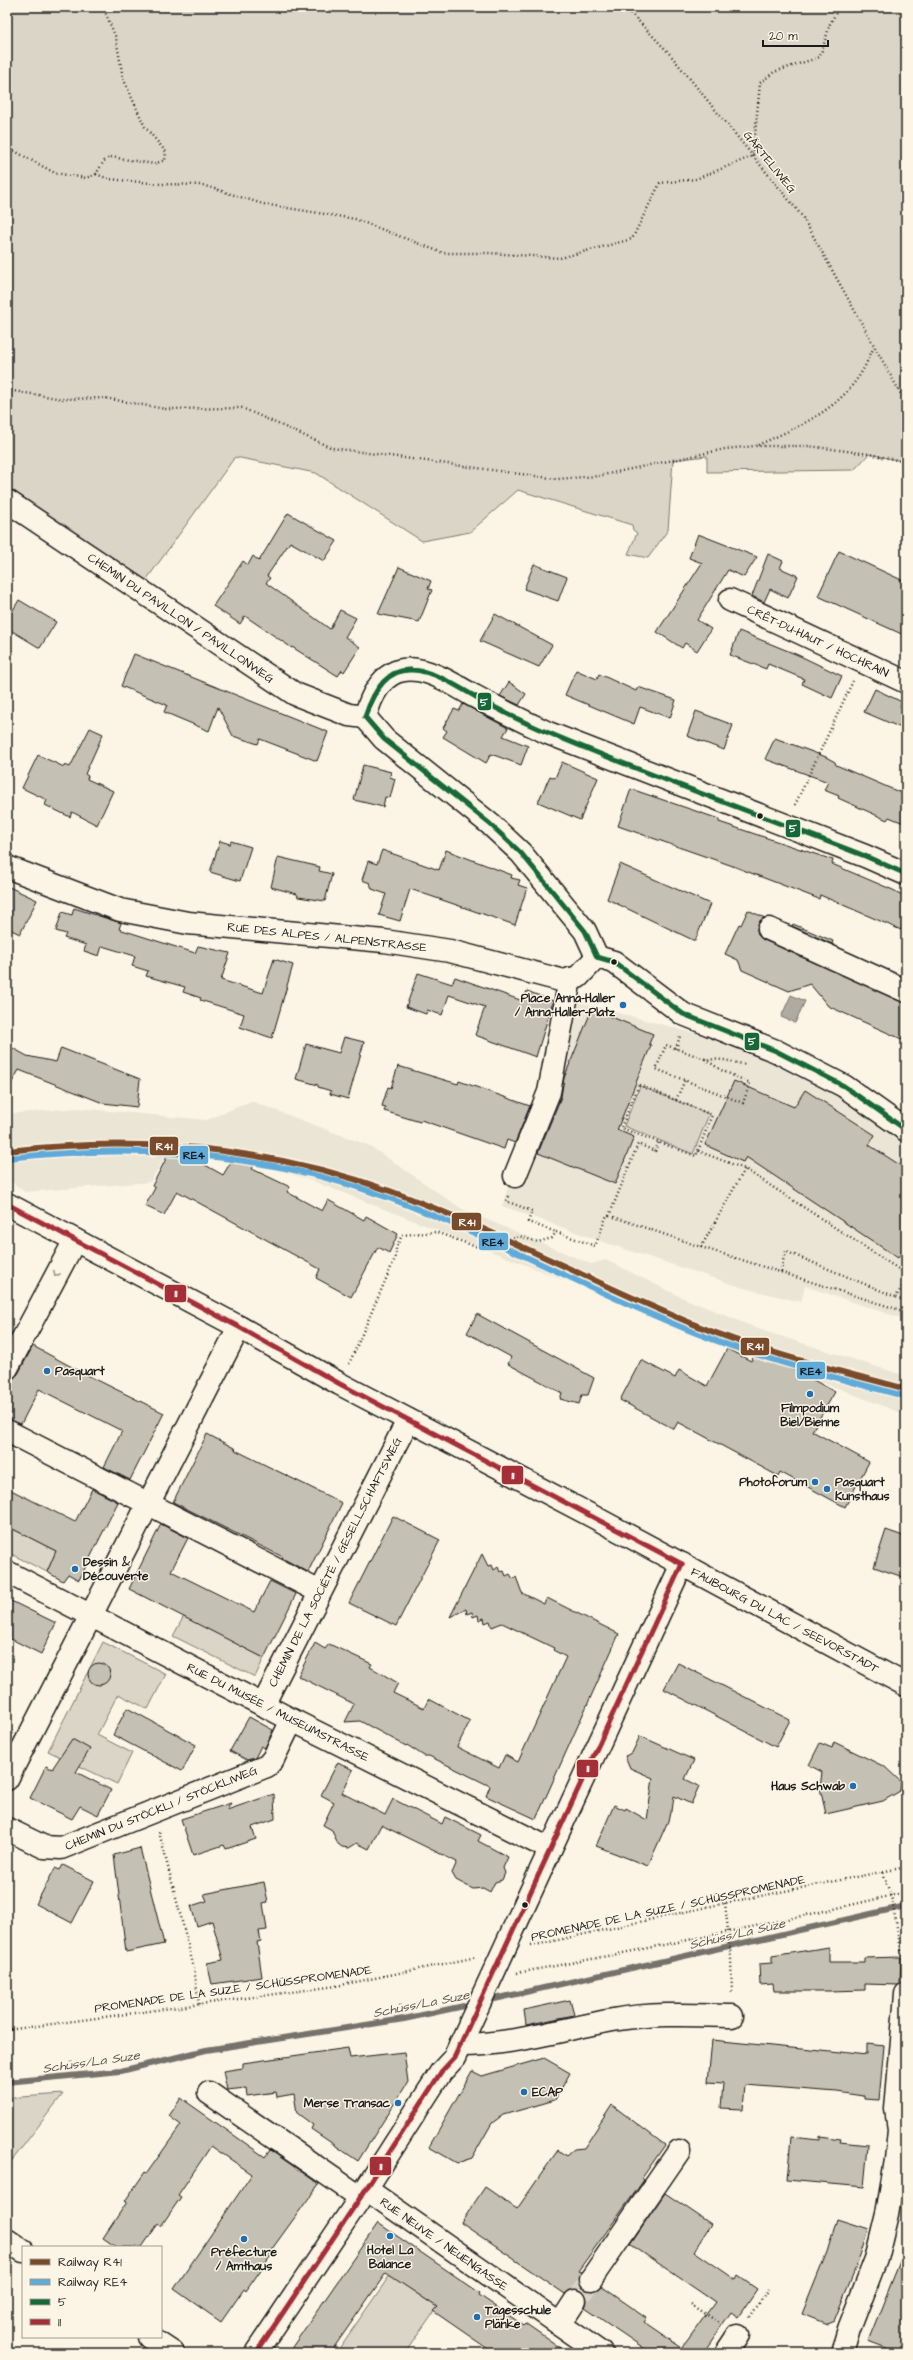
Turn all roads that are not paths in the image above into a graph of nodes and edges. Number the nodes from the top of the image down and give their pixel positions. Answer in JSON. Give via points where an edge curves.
{"nodes":[{"id":1,"x":7,"y":501,"type":"edge"},
{"id":2,"x":730,"y":600,"type":"dead end"},
{"id":3,"x":906,"y":682,"type":"edge"},
{"id":4,"x":365,"y":716,"type":"junction"},
{"id":5,"x":7,"y":867,"type":"edge"},
{"id":6,"x":906,"y":874,"type":"edge"},
{"id":7,"x":769,"y":929,"type":"dead end"},
{"id":8,"x":597,"y":957,"type":"junction"},
{"id":9,"x":570,"y":979,"type":"junction"},
{"id":10,"x":906,"y":991,"type":"edge"},
{"id":11,"x":906,"y":1130,"type":"edge"},
{"id":12,"x":515,"y":1176,"type":"road end"},
{"id":13,"x":7,"y":1204,"type":"edge"},
{"id":14,"x":75,"y":1240,"type":"junction"},
{"id":15,"x":239,"y":1327,"type":"junction"},
{"id":16,"x":7,"y":1368,"type":"edge"},
{"id":17,"x":408,"y":1420,"type":"junction"},
{"id":18,"x":7,"y":1431,"type":"edge"},
{"id":19,"x":149,"y":1504,"type":"junction"},
{"id":20,"x":682,"y":1564,"type":"junction"},
{"id":21,"x":7,"y":1572,"type":"edge"},
{"id":22,"x":320,"y":1592,"type":"junction"},
{"id":23,"x":93,"y":1615,"type":"junction"},
{"id":24,"x":906,"y":1686,"type":"edge"},
{"id":25,"x":263,"y":1705,"type":"junction"},
{"id":26,"x":292,"y":1720,"type":"junction"},
{"id":27,"x":7,"y":1779,"type":"edge"},
{"id":28,"x":7,"y":1829,"type":"edge"},
{"id":29,"x":550,"y":1849,"type":"junction"},
{"id":30,"x":906,"y":1994,"type":"edge"},
{"id":31,"x":732,"y":2016,"type":"road end"},
{"id":32,"x":464,"y":2036,"type":"junction"},
{"id":33,"x":209,"y":2093,"type":"dead end"},
{"id":34,"x":902,"y":2129,"type":"edge"},
{"id":35,"x":679,"y":2152,"type":"dead end"},
{"id":36,"x":363,"y":2193,"type":"junction"},
{"id":37,"x":7,"y":2240,"type":"edge"},
{"id":38,"x":22,"y":2250,"type":"edge"},
{"id":39,"x":591,"y":2279,"type":"tunnel mouth"},
{"id":40,"x":575,"y":2301,"type":"tunnel mouth"},
{"id":41,"x":560,"y":2324,"type":"junction"},
{"id":42,"x":738,"y":2335,"type":"dead end"},
{"id":43,"x":150,"y":2338,"type":"edge"},
{"id":44,"x":173,"y":2353,"type":"edge"},
{"id":45,"x":256,"y":2353,"type":"edge"},
{"id":46,"x":602,"y":2353,"type":"edge"},
{"id":47,"x":726,"y":2353,"type":"edge"},
{"id":48,"x":842,"y":2353,"type":"edge"}],
"edges":[{"from":1,"to":4,"type":"street","name":"CHEMIN DU PAVILLON / PAVILLONWEG","via":[[295,694],[349,715]]},
{"from":2,"to":3,"type":"street","name":"CRÊT-DU-HAUT / HOCHRAIN"},
{"from":4,"to":6,"type":"street","via":[[373,696],[385,680],[402,671],[422,670],[433,673],[507,714],[548,733]]},
{"from":4,"to":8,"type":"street","via":[[384,739],[490,824],[521,853],[585,931]]},
{"from":5,"to":9,"type":"street","name":"RUE DES ALPES / ALPENSTRASSE","via":[[120,910],[188,924],[384,941],[450,951],[555,979]]},
{"from":7,"to":10,"type":"street"},
{"from":8,"to":9,"type":"street","via":[[578,977]]},
{"from":8,"to":11,"type":"street","via":[[614,962],[683,1014],[776,1051],[844,1086]]},
{"from":9,"to":12,"type":"street","via":[[549,1092]]},
{"from":13,"to":14,"type":"street","name":"FAUBOURG DU LAC / SEEVORSTADT"},
{"from":14,"to":15,"type":"street","name":"FAUBOURG DU LAC / SEEVORSTADT"},
{"from":14,"to":16,"type":"street","one_way":true},
{"from":15,"to":17,"type":"street","name":"FAUBOURG DU LAC / SEEVORSTADT"},
{"from":15,"to":19,"type":"street"},
{"from":17,"to":20,"type":"street","name":"FAUBOURG DU LAC / SEEVORSTADT"},
{"from":17,"to":22,"type":"street","name":"CHEMIN DE LA SOCIÉTÉ / GESELLSCHAFTSWEG"},
{"from":18,"to":19,"type":"street"},
{"from":19,"to":22,"type":"street"},
{"from":19,"to":23,"type":"street"},
{"from":20,"to":24,"type":"street","name":"FAUBOURG DU LAC / SEEVORSTADT"},
{"from":20,"to":29,"type":"street"},
{"from":21,"to":23,"type":"street","name":"RUE DU MUSÉE / MUSEUMSTRASSE"},
{"from":22,"to":25,"type":"street","name":"CHEMIN DE LA SOCIÉTÉ / GESELLSCHAFTSWEG"},
{"from":23,"to":25,"type":"street","name":"RUE DU MUSÉE / MUSEUMSTRASSE"},
{"from":23,"to":27,"type":"street"},
{"from":25,"to":26,"type":"street","name":"RUE DU MUSÉE / MUSEUMSTRASSE"},
{"from":26,"to":28,"type":"street","name":"CHEMIN DU STÖCKLI / STÖCKLIWEG","via":[[267,1766],[56,1849],[44,1847]]},
{"from":26,"to":29,"type":"street","name":"RUE DU MUSÉE / MUSEUMSTRASSE"},
{"from":29,"to":32,"type":"street","via":[[492,1980]]},
{"from":30,"to":34,"type":"street","via":[[896,2109]]},
{"from":31,"to":32,"type":"street","via":[[667,2015],[615,2019],[498,2043]]},
{"from":32,"to":36,"type":"street"},
{"from":33,"to":36,"type":"street","name":"RUE NEUVE / NEUENGASSE"},
{"from":34,"to":48,"type":"street","via":[[883,2235],[848,2329]]},
{"from":35,"to":39,"type":"street"},
{"from":36,"to":41,"type":"street","name":"RUE NEUVE / NEUENGASSE"},
{"from":36,"to":45,"type":"street"},
{"from":37,"to":38,"type":"street"},
{"from":40,"to":41,"type":"street"},
{"from":41,"to":46,"type":"street","name":"RUE NEUVE / NEUENGASSE"},
{"from":42,"to":47,"type":"street"},
{"from":43,"to":44,"type":"street"}]}
